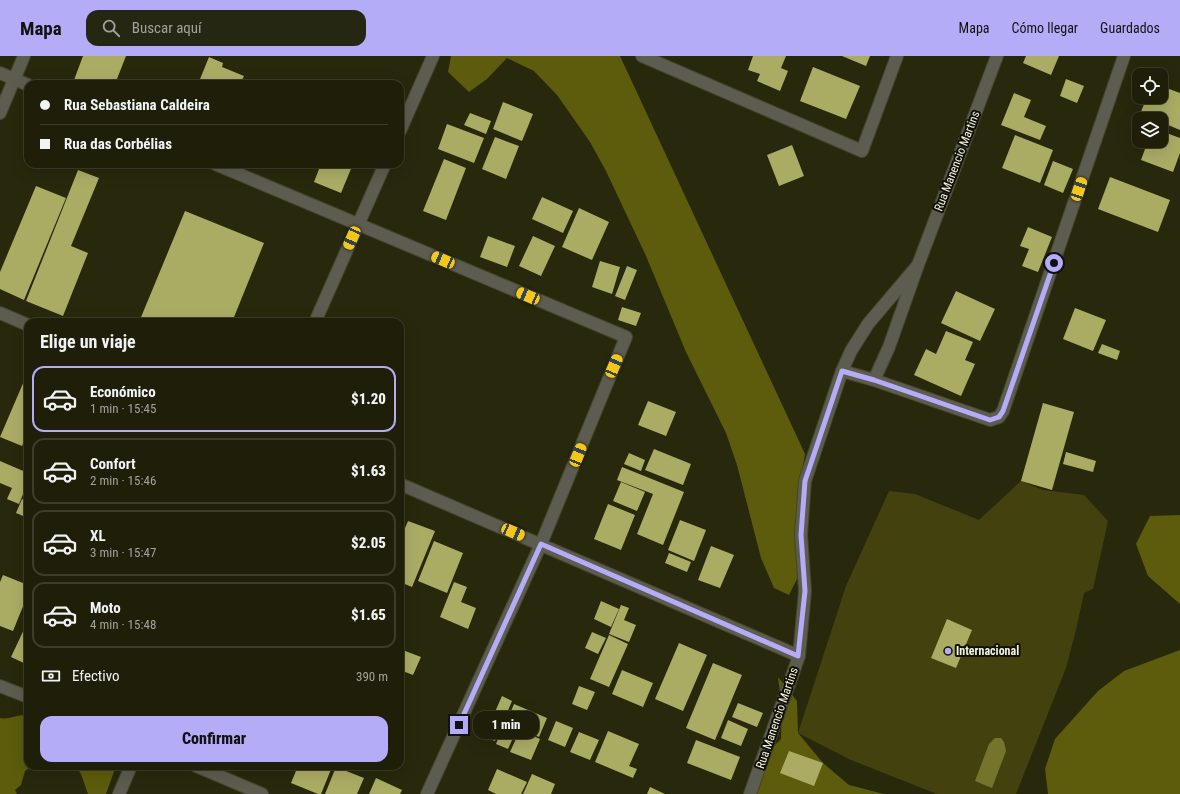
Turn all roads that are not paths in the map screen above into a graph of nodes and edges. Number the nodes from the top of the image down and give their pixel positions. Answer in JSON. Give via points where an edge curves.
{"nodes":[{"id":1,"x":24,"y":56,"type":"edge"},
{"id":2,"x":433,"y":56,"type":"edge"},
{"id":3,"x":642,"y":56,"type":"edge"},
{"id":4,"x":896,"y":56,"type":"edge"},
{"id":5,"x":996,"y":56,"type":"edge"},
{"id":6,"x":1124,"y":56,"type":"edge"},
{"id":7,"x":0,"y":73,"type":"edge"},
{"id":8,"x":14,"y":79,"type":"junction"},
{"id":9,"x":24,"y":83,"type":"edge"},
{"id":10,"x":0,"y":113,"type":"edge"},
{"id":11,"x":404,"y":122,"type":"edge"},
{"id":12,"x":225,"y":168,"type":"edge"},
{"id":13,"x":383,"y":168,"type":"edge"},
{"id":14,"x":358,"y":224,"type":"junction"},
{"id":15,"x":918,"y":265,"type":"junction"},
{"id":16,"x":0,"y":313,"type":"edge"},
{"id":17,"x":318,"y":318,"type":"edge"},
{"id":18,"x":24,"y":323,"type":"edge"},
{"id":19,"x":842,"y":371,"type":"junction"},
{"id":20,"x":874,"y":380,"type":"junction"},
{"id":21,"x":404,"y":486,"type":"edge"},
{"id":22,"x":541,"y":544,"type":"junction"},
{"id":23,"x":798,"y":656,"type":"junction"},
{"id":24,"x":0,"y":686,"type":"edge"},
{"id":25,"x":24,"y":695,"type":"edge"},
{"id":26,"x":129,"y":770,"type":"edge"},
{"id":27,"x":205,"y":770,"type":"edge"},
{"id":28,"x":120,"y":794,"type":"edge"},
{"id":29,"x":262,"y":794,"type":"edge"},
{"id":30,"x":427,"y":794,"type":"edge"},
{"id":31,"x":750,"y":794,"type":"edge"}],
"edges":[{"from":1,"to":8,"type":"street"},
{"from":2,"to":11,"type":"street"},
{"from":3,"to":4,"type":"street","via":[[862,151]]},
{"from":5,"to":15,"type":"street","name":"Rua Manencio Martins"},
{"from":6,"to":20,"type":"street","via":[[999,417],[990,420]]},
{"from":7,"to":8,"type":"street"},
{"from":8,"to":9,"type":"street"},
{"from":8,"to":10,"type":"street"},
{"from":12,"to":14,"type":"street"},
{"from":13,"to":14,"type":"street"},
{"from":14,"to":17,"type":"street"},
{"from":14,"to":22,"type":"street","via":[[626,337]]},
{"from":15,"to":19,"type":"street","name":"Rua Manencio Martins","via":[[868,324]]},
{"from":15,"to":20,"type":"street","name":"Rua Manencio Martins"},
{"from":16,"to":18,"type":"street"},
{"from":19,"to":20,"type":"street"},
{"from":19,"to":23,"type":"street","name":"Rua Manencio Martins","via":[[805,481],[801,535],[805,591]]},
{"from":21,"to":22,"type":"street"},
{"from":22,"to":23,"type":"street"},
{"from":22,"to":30,"type":"street"},
{"from":23,"to":31,"type":"street","name":"Rua Manencio Martins"},
{"from":24,"to":25,"type":"street"},
{"from":26,"to":28,"type":"street"},
{"from":27,"to":29,"type":"street"}]}
